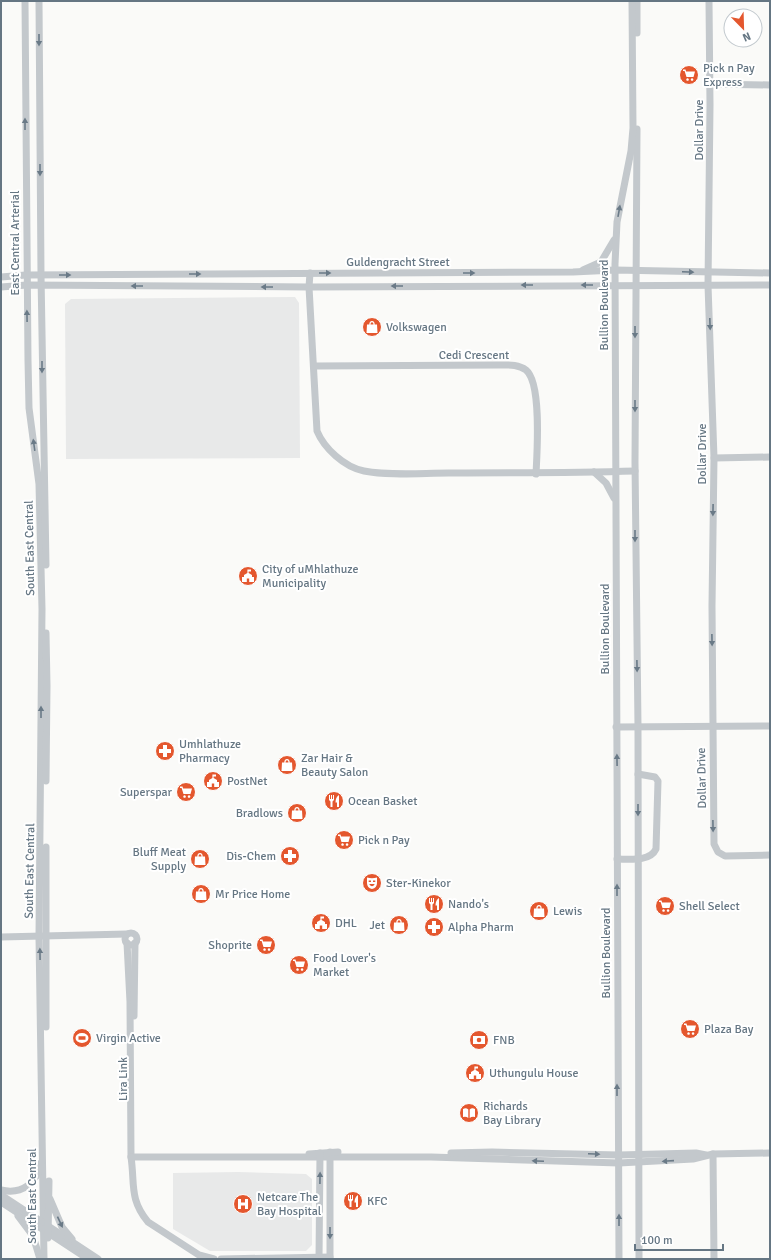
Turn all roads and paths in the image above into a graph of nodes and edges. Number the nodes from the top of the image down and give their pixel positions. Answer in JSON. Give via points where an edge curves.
{"nodes":[{"id":1,"x":25,"y":1,"type":"edge"},
{"id":2,"x":39,"y":1,"type":"edge"},
{"id":3,"x":632,"y":1,"type":"edge"},
{"id":4,"x":637,"y":1,"type":"edge"},
{"id":5,"x":709,"y":1,"type":"edge"},
{"id":6,"x":710,"y":84,"type":"junction"},
{"id":7,"x":770,"y":85,"type":"edge"},
{"id":8,"x":615,"y":238,"type":"junction"},
{"id":9,"x":615,"y":270,"type":"junction"},
{"id":10,"x":636,"y":270,"type":"junction"},
{"id":11,"x":573,"y":272,"type":"junction"},
{"id":12,"x":310,"y":273,"type":"junction"},
{"id":13,"x":709,"y":273,"type":"junction"},
{"id":14,"x":770,"y":273,"type":"edge"},
{"id":15,"x":26,"y":275,"type":"junction"},
{"id":16,"x":41,"y":275,"type":"junction"},
{"id":17,"x":1,"y":277,"type":"edge"},
{"id":18,"x":27,"y":285,"type":"junction"},
{"id":19,"x":616,"y":285,"type":"junction"},
{"id":20,"x":708,"y":285,"type":"junction"},
{"id":21,"x":770,"y":285,"type":"edge"},
{"id":22,"x":41,"y":286,"type":"junction"},
{"id":23,"x":636,"y":286,"type":"junction"},
{"id":24,"x":1,"y":287,"type":"edge"},
{"id":25,"x":309,"y":287,"type":"junction"},
{"id":26,"x":314,"y":366,"type":"junction"},
{"id":27,"x":770,"y":457,"type":"edge"},
{"id":28,"x":714,"y":458,"type":"junction"},
{"id":29,"x":635,"y":471,"type":"junction"},
{"id":30,"x":594,"y":472,"type":"junction"},
{"id":31,"x":616,"y":472,"type":"junction"},
{"id":32,"x":536,"y":474,"type":"junction"},
{"id":33,"x":42,"y":484,"type":"junction"},
{"id":34,"x":616,"y":502,"type":"junction"},
{"id":35,"x":638,"y":726,"type":"junction"},
{"id":36,"x":712,"y":726,"type":"junction"},
{"id":37,"x":770,"y":726,"type":"edge"},
{"id":38,"x":616,"y":727,"type":"junction"},
{"id":39,"x":638,"y":774,"type":"junction"},
{"id":40,"x":770,"y":855,"type":"edge"},
{"id":41,"x":617,"y":859,"type":"junction"},
{"id":42,"x":638,"y":859,"type":"junction"},
{"id":43,"x":43,"y":936,"type":"junction"},
{"id":44,"x":1,"y":937,"type":"edge"},
{"id":45,"x":126,"y":939,"type":"junction"},
{"id":46,"x":135,"y":943,"type":"junction"},
{"id":47,"x":43,"y":1152,"type":"junction"},
{"id":48,"x":320,"y":1154,"type":"junction"},
{"id":49,"x":330,"y":1154,"type":"junction"},
{"id":50,"x":638,"y":1154,"type":"junction"},
{"id":51,"x":770,"y":1154,"type":"edge"},
{"id":52,"x":618,"y":1155,"type":"junction"},
{"id":53,"x":709,"y":1155,"type":"junction"},
{"id":54,"x":133,"y":1157,"type":"junction"},
{"id":55,"x":619,"y":1163,"type":"junction"},
{"id":56,"x":638,"y":1163,"type":"junction"},
{"id":57,"x":1,"y":1190,"type":"edge"},
{"id":58,"x":1,"y":1195,"type":"edge"},
{"id":59,"x":49,"y":1197,"type":"junction"},
{"id":60,"x":1,"y":1202,"type":"edge"},
{"id":61,"x":14,"y":1211,"type":"junction"},
{"id":62,"x":45,"y":1228,"type":"junction"},
{"id":63,"x":76,"y":1244,"type":"junction"},
{"id":64,"x":319,"y":1258,"type":"edge"},
{"id":65,"x":330,"y":1258,"type":"edge"},
{"id":66,"x":40,"y":1259,"type":"edge"},
{"id":67,"x":44,"y":1259,"type":"edge"},
{"id":68,"x":48,"y":1259,"type":"edge"},
{"id":69,"x":88,"y":1259,"type":"edge"},
{"id":70,"x":98,"y":1259,"type":"edge"},
{"id":71,"x":214,"y":1259,"type":"edge"},
{"id":72,"x":221,"y":1259,"type":"edge"},
{"id":73,"x":619,"y":1259,"type":"edge"},
{"id":74,"x":639,"y":1259,"type":"edge"},
{"id":75,"x":714,"y":1259,"type":"edge"}],
"edges":[{"from":15,"to":1,"type":"street","name":"East Central Arterial","one_way":true},
{"from":2,"to":16,"type":"street","one_way":true},
{"from":8,"to":3,"type":"street","name":"Bullion Boulevard","one_way":true,"via":[[633,128]]},
{"from":4,"to":10,"type":"street"},
{"from":5,"to":6,"type":"street","name":"Dollar Drive"},
{"from":6,"to":7,"type":"street"},
{"from":6,"to":13,"type":"street","name":"Dollar Drive"},
{"from":8,"to":9,"type":"street","name":"Bullion Boulevard"},
{"from":8,"to":11,"type":"street","via":[[601,262]]},
{"from":9,"to":10,"type":"street","name":"Guldengracht Street"},
{"from":9,"to":11,"type":"street","name":"Guldengracht Street"},
{"from":9,"to":19,"type":"street","name":"Bullion Boulevard"},
{"from":10,"to":13,"type":"street","name":"Guldengracht Street","one_way":true},
{"from":10,"to":23,"type":"street"},
{"from":12,"to":11,"type":"street","name":"Guldengracht Street","one_way":true},
{"from":16,"to":12,"type":"street","name":"Guldengracht Street","one_way":true},
{"from":12,"to":25,"type":"street"},
{"from":13,"to":14,"type":"street","name":"Guldengracht Street"},
{"from":13,"to":20,"type":"street","name":"Dollar Drive"},
{"from":15,"to":16,"type":"street","name":"Guldengracht Street"},
{"from":15,"to":17,"type":"street","name":"Guldengracht Street"},
{"from":15,"to":18,"type":"street","name":"East Central Arterial"},
{"from":16,"to":22,"type":"street"},
{"from":18,"to":22,"type":"street","name":"Guldengracht Street"},
{"from":18,"to":24,"type":"street","name":"Guldengracht Street"},
{"from":33,"to":18,"type":"street","name":"East Central Arterial","one_way":true,"via":[[29,408]]},
{"from":19,"to":23,"type":"street","name":"Guldengracht Street"},
{"from":19,"to":25,"type":"street","name":"Guldengracht Street","one_way":true},
{"from":19,"to":31,"type":"street","name":"Bullion Boulevard"},
{"from":20,"to":21,"type":"street","name":"Guldengracht Street"},
{"from":20,"to":23,"type":"street","name":"Guldengracht Street"},
{"from":20,"to":28,"type":"street","name":"Dollar Drive","one_way":true},
{"from":25,"to":22,"type":"street","name":"Guldengracht Street","one_way":true},
{"from":22,"to":33,"type":"street","one_way":true},
{"from":23,"to":29,"type":"street","one_way":true},
{"from":25,"to":26,"type":"street"},
{"from":26,"to":32,"type":"street","via":[[317,431],[328,448],[353,467],[374,472]]},
{"from":26,"to":32,"type":"street","name":"Cedi Crescent","via":[[499,365],[523,369],[532,377],[535,385]]},
{"from":27,"to":28,"type":"street"},
{"from":28,"to":36,"type":"street","name":"Dollar Drive","one_way":true},
{"from":29,"to":31,"type":"street"},
{"from":29,"to":35,"type":"street","one_way":true},
{"from":30,"to":31,"type":"street"},
{"from":30,"to":32,"type":"street"},
{"from":30,"to":34,"type":"street","via":[[606,483]]},
{"from":31,"to":34,"type":"street","name":"Bullion Boulevard"},
{"from":33,"to":43,"type":"street","name":"South East Central"},
{"from":34,"to":38,"type":"street","name":"Bullion Boulevard"},
{"from":35,"to":36,"type":"street"},
{"from":35,"to":38,"type":"street"},
{"from":35,"to":39,"type":"street"},
{"from":36,"to":37,"type":"street"},
{"from":36,"to":40,"type":"street","name":"Dollar Drive","one_way":true,"via":[[716,850],[725,856]]},
{"from":41,"to":38,"type":"street","name":"Bullion Boulevard","one_way":true},
{"from":39,"to":42,"type":"street","one_way":true},
{"from":39,"to":42,"type":"street","via":[[656,779],[658,792],[656,849],[651,855]]},
{"from":41,"to":42,"type":"street"},
{"from":52,"to":41,"type":"street","name":"Bullion Boulevard","one_way":true},
{"from":42,"to":50,"type":"street"},
{"from":43,"to":44,"type":"street"},
{"from":43,"to":45,"type":"street","via":[[109,936]]},
{"from":47,"to":43,"type":"street","name":"South East Central","one_way":true},
{"from":43,"to":59,"type":"street","name":"South East Central"},
{"from":45,"to":46,"type":"street","via":[[130,945]]},
{"from":45,"to":46,"type":"street","via":[[134,934],[137,939]]},
{"from":45,"to":54,"type":"street","name":"Lira Link"},
{"from":46,"to":54,"type":"street","name":"Lira Link"},
{"from":47,"to":57,"type":"street","via":[[39,1170],[30,1184],[15,1191]]},
{"from":47,"to":62,"type":"street","name":"South East Central"},
{"from":48,"to":49,"type":"street"},
{"from":48,"to":54,"type":"street"},
{"from":48,"to":54,"type":"street","via":[[150,1153]]},
{"from":64,"to":48,"type":"street","one_way":true},
{"from":49,"to":52,"type":"street","one_way":true,"via":[[492,1152]]},
{"from":55,"to":49,"type":"street","one_way":true},
{"from":49,"to":65,"type":"street","one_way":true},
{"from":50,"to":52,"type":"street"},
{"from":50,"to":53,"type":"street"},
{"from":50,"to":56,"type":"street"},
{"from":51,"to":53,"type":"street"},
{"from":52,"to":55,"type":"street","name":"Bullion Boulevard"},
{"from":53,"to":56,"type":"street","one_way":true,"via":[[693,1159]]},
{"from":53,"to":75,"type":"street"},
{"from":54,"to":71,"type":"street","name":"Lira Link","via":[[132,1190],[144,1217],[199,1255]]},
{"from":55,"to":56,"type":"street"},
{"from":73,"to":55,"type":"street","name":"Bullion Boulevard","one_way":true},
{"from":56,"to":74,"type":"street"},
{"from":58,"to":62,"type":"street"},
{"from":59,"to":62,"type":"street","name":"South East Central"},
{"from":59,"to":63,"type":"street","one_way":true,"via":[[62,1227]]},
{"from":60,"to":61,"type":"street"},
{"from":61,"to":62,"type":"street"},
{"from":61,"to":66,"type":"street","via":[[33,1236]]},
{"from":62,"to":63,"type":"street"},
{"from":62,"to":67,"type":"street","name":"South East Central"},
{"from":62,"to":68,"type":"street","name":"South East Central"},
{"from":62,"to":69,"type":"street"},
{"from":63,"to":70,"type":"street"},
{"from":64,"to":65,"type":"street"},
{"from":64,"to":72,"type":"street"}]}
